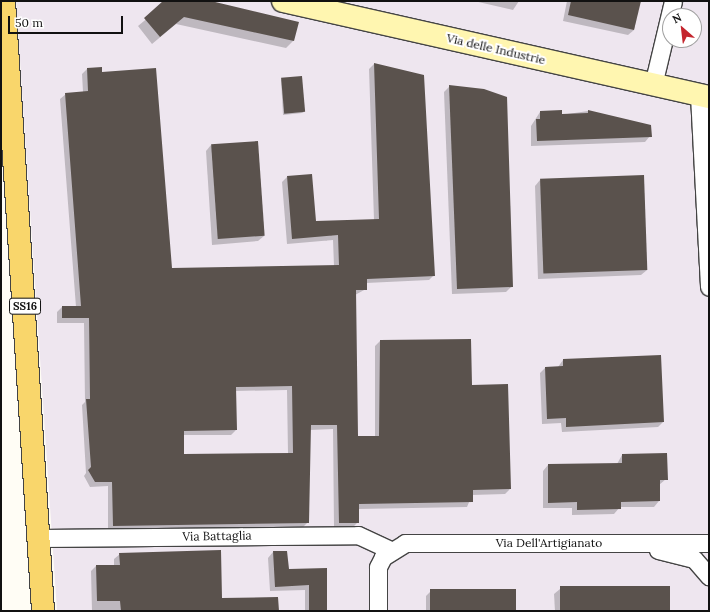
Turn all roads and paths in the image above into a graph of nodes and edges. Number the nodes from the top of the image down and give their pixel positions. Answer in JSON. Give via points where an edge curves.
{"nodes":[{"id":1,"x":4,"y":1,"type":"edge"},
{"id":2,"x":283,"y":1,"type":"edge"},
{"id":3,"x":673,"y":1,"type":"edge"},
{"id":4,"x":653,"y":85,"type":"junction"},
{"id":5,"x":704,"y":96,"type":"edge"},
{"id":6,"x":709,"y":287,"type":"edge"},
{"id":7,"x":40,"y":538,"type":"junction"},
{"id":8,"x":637,"y":543,"type":"junction"},
{"id":9,"x":709,"y":543,"type":"edge"},
{"id":10,"x":390,"y":550,"type":"junction"},
{"id":11,"x":709,"y":576,"type":"edge"},
{"id":12,"x":43,"y":611,"type":"edge"},
{"id":13,"x":378,"y":611,"type":"edge"}],
"edges":[{"from":1,"to":7,"type":"main road","number":"SS16"},
{"from":2,"to":4,"type":"street","name":"Via delle Industrie"},
{"from":3,"to":4,"type":"street"},
{"from":4,"to":5,"type":"street","name":"Via delle Industrie"},
{"from":5,"to":6,"type":"street"},
{"from":7,"to":10,"type":"street","name":"Via Battaglia","via":[[358,535]]},
{"from":7,"to":12,"type":"main road","number":"SS16"},
{"from":8,"to":9,"type":"street","name":"Via Dell'Artigianato"},
{"from":8,"to":10,"type":"street","name":"Via Dell'Artigianato","via":[[414,543]]},
{"from":8,"to":11,"type":"street","via":[[694,559]]},
{"from":10,"to":13,"type":"street","via":[[378,567]]}]}
